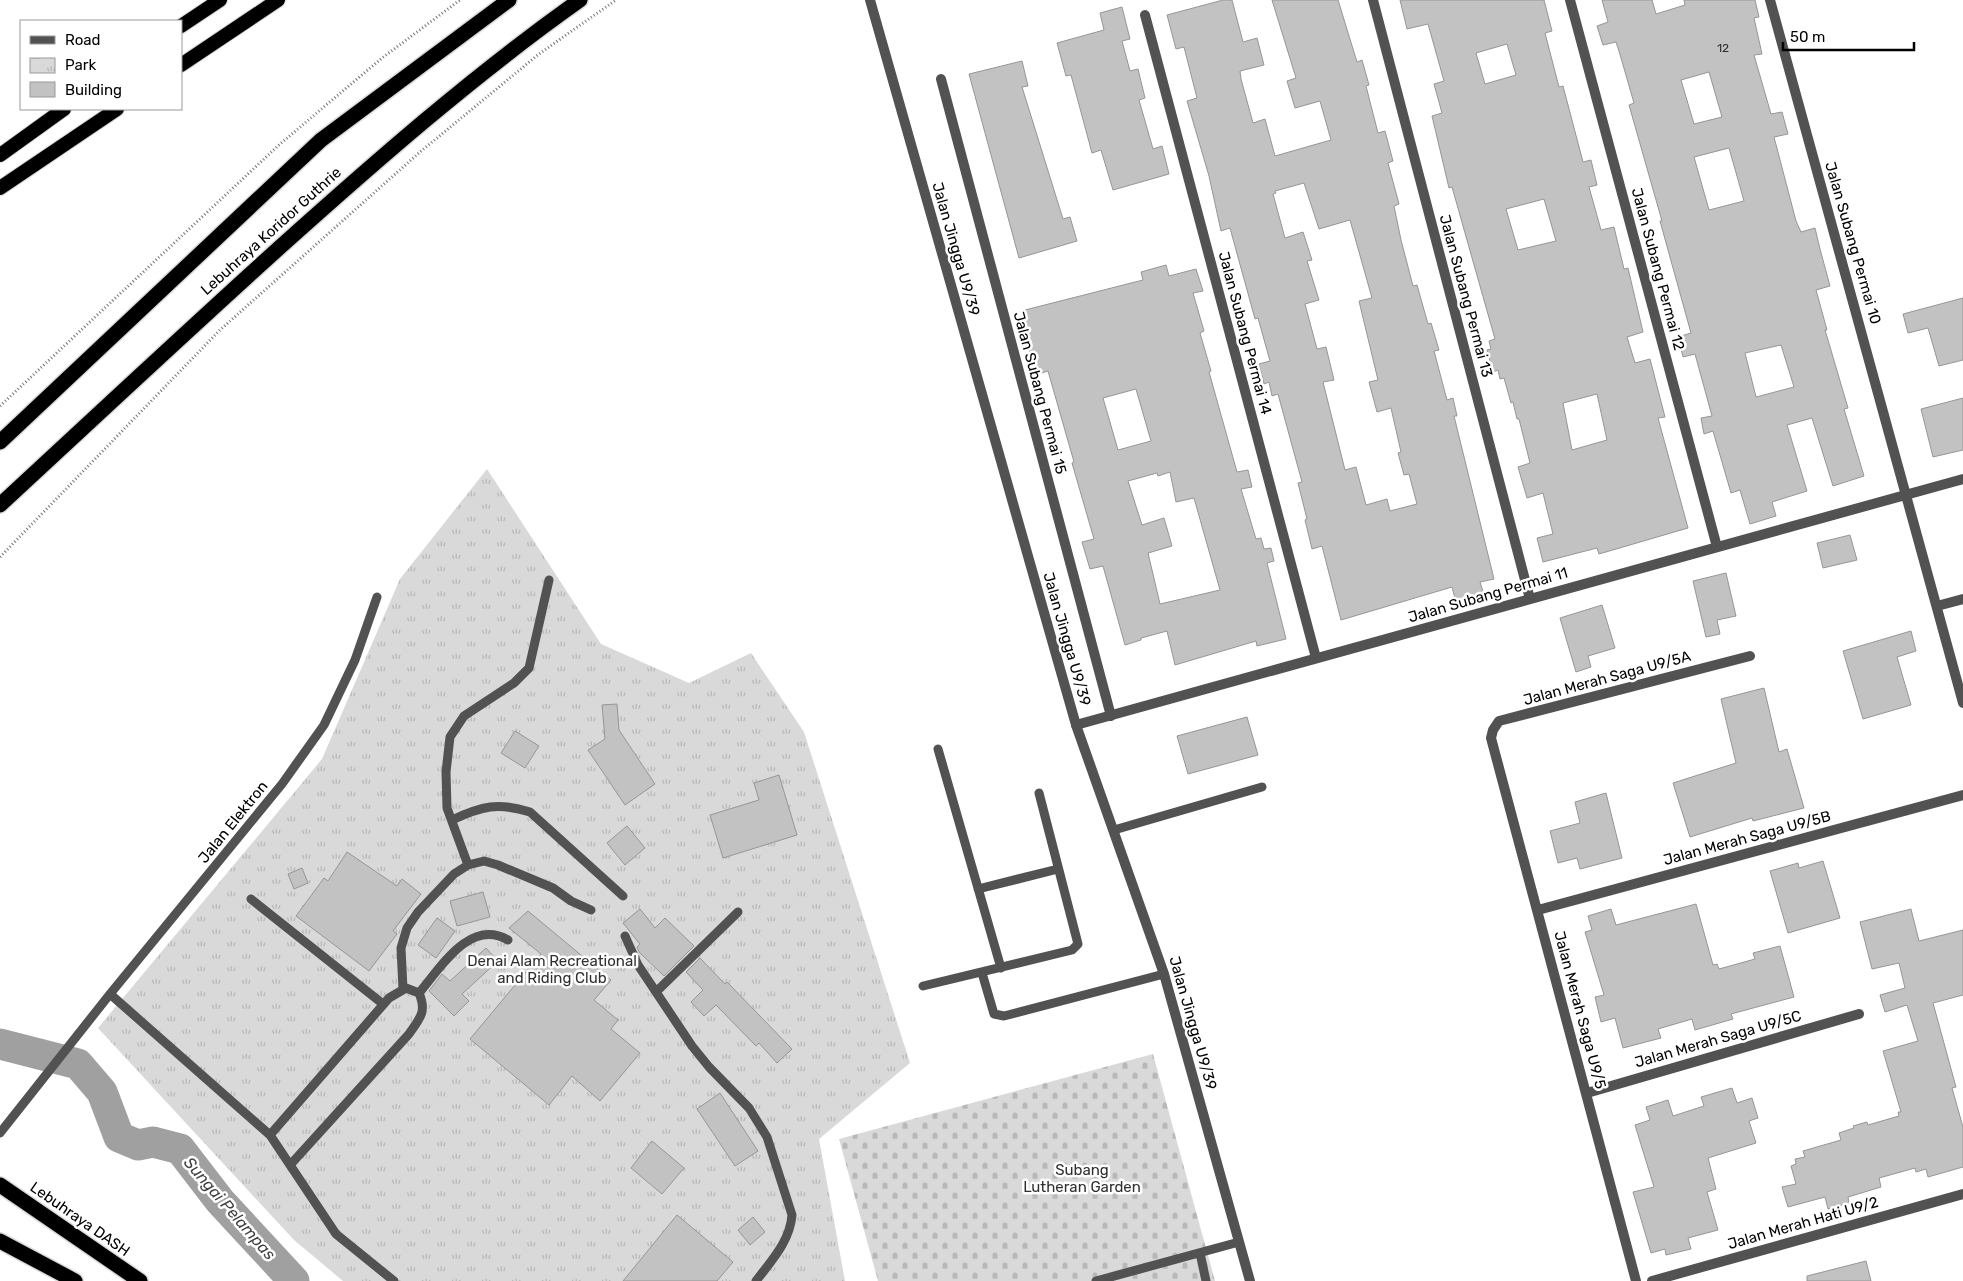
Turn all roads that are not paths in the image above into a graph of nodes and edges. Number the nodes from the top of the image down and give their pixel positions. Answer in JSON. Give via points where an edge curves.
{"nodes":[{"id":1,"x":220,"y":0,"type":"edge"},
{"id":2,"x":278,"y":0,"type":"edge"},
{"id":3,"x":509,"y":0,"type":"edge"},
{"id":4,"x":580,"y":0,"type":"edge"},
{"id":5,"x":870,"y":0,"type":"edge"},
{"id":6,"x":1373,"y":0,"type":"edge"},
{"id":7,"x":1570,"y":0,"type":"edge"},
{"id":8,"x":1770,"y":0,"type":"edge"},
{"id":9,"x":1145,"y":15,"type":"dead end"},
{"id":10,"x":182,"y":25,"type":"edge"},
{"id":11,"x":182,"y":64,"type":"edge"},
{"id":12,"x":941,"y":79,"type":"dead end"},
{"id":13,"x":63,"y":110,"type":"edge"},
{"id":14,"x":116,"y":110,"type":"edge"},
{"id":15,"x":0,"y":155,"type":"edge"},
{"id":16,"x":0,"y":188,"type":"edge"},
{"id":17,"x":0,"y":442,"type":"edge"},
{"id":18,"x":1963,"y":479,"type":"edge"},
{"id":19,"x":1907,"y":494,"type":"junction"},
{"id":20,"x":0,"y":505,"type":"edge"},
{"id":21,"x":1717,"y":546,"type":"junction"},
{"id":22,"x":549,"y":580,"type":"dead end"},
{"id":23,"x":377,"y":597,"type":"dead end"},
{"id":24,"x":1530,"y":599,"type":"junction"},
{"id":25,"x":1963,"y":599,"type":"edge"},
{"id":26,"x":1937,"y":606,"type":"junction"},
{"id":27,"x":1750,"y":656,"type":"dead end"},
{"id":28,"x":1316,"y":658,"type":"junction"},
{"id":29,"x":1963,"y":703,"type":"edge"},
{"id":30,"x":1111,"y":716,"type":"junction"},
{"id":31,"x":1076,"y":725,"type":"junction"},
{"id":32,"x":1491,"y":747,"type":"joint"},
{"id":33,"x":938,"y":748,"type":"dead end"},
{"id":34,"x":1262,"y":788,"type":"dead end"},
{"id":35,"x":1038,"y":793,"type":"dead end"},
{"id":36,"x":1963,"y":795,"type":"edge"},
{"id":37,"x":452,"y":820,"type":"junction"},
{"id":38,"x":1114,"y":830,"type":"junction"},
{"id":39,"x":468,"y":865,"type":"junction"},
{"id":40,"x":1058,"y":868,"type":"junction"},
{"id":41,"x":978,"y":889,"type":"junction"},
{"id":42,"x":624,"y":896,"type":"dead end"},
{"id":43,"x":251,"y":899,"type":"dead end"},
{"id":44,"x":591,"y":910,"type":"dead end"},
{"id":45,"x":1538,"y":910,"type":"junction"},
{"id":46,"x":738,"y":912,"type":"dead end"},
{"id":47,"x":624,"y":936,"type":"dead end"},
{"id":48,"x":508,"y":940,"type":"dead end"},
{"id":49,"x":1001,"y":968,"type":"junction"},
{"id":50,"x":982,"y":973,"type":"junction"},
{"id":51,"x":1164,"y":974,"type":"junction"},
{"id":52,"x":923,"y":986,"type":"dead end"},
{"id":53,"x":404,"y":990,"type":"junction"},
{"id":54,"x":657,"y":991,"type":"junction"},
{"id":55,"x":419,"y":993,"type":"junction"},
{"id":56,"x":110,"y":994,"type":"junction"},
{"id":57,"x":383,"y":1004,"type":"junction"},
{"id":58,"x":1859,"y":1014,"type":"dead end"},
{"id":59,"x":1587,"y":1093,"type":"junction"},
{"id":60,"x":0,"y":1133,"type":"edge"},
{"id":61,"x":270,"y":1136,"type":"junction"},
{"id":62,"x":291,"y":1164,"type":"junction"},
{"id":63,"x":0,"y":1186,"type":"edge"},
{"id":64,"x":1963,"y":1194,"type":"edge"},
{"id":65,"x":0,"y":1241,"type":"edge"},
{"id":66,"x":1239,"y":1242,"type":"junction"},
{"id":67,"x":1200,"y":1253,"type":"junction"},
{"id":68,"x":1119,"y":1278,"type":"edge"},
{"id":69,"x":75,"y":1281,"type":"edge"},
{"id":70,"x":140,"y":1281,"type":"edge"},
{"id":71,"x":394,"y":1281,"type":"edge"},
{"id":72,"x":756,"y":1281,"type":"edge"},
{"id":73,"x":1096,"y":1281,"type":"edge"},
{"id":74,"x":1206,"y":1281,"type":"edge"},
{"id":75,"x":1250,"y":1281,"type":"edge"},
{"id":76,"x":1636,"y":1281,"type":"edge"},
{"id":77,"x":1652,"y":1281,"type":"edge"}],
"edges":[{"from":1,"to":10,"type":"highway"},
{"from":2,"to":11,"type":"highway"},
{"from":3,"to":17,"type":"highway","name":"Lebuhraya Koridor Guthrie","via":[[321,140]]},
{"from":4,"to":20,"type":"highway","name":"Lebuhraya Koridor Guthrie","via":[[517,44],[371,165]]},
{"from":5,"to":31,"type":"street","name":"Jalan Jingga U9/39"},
{"from":6,"to":24,"type":"street","name":"Jalan Subang Permai 13"},
{"from":7,"to":21,"type":"street","name":"Jalan Subang Permai 12"},
{"from":8,"to":19,"type":"street","name":"Jalan Subang Permai 10"},
{"from":9,"to":28,"type":"street","name":"Jalan Subang Permai 14"},
{"from":12,"to":30,"type":"street","name":"Jalan Subang Permai 15"},
{"from":13,"to":15,"type":"highway"},
{"from":14,"to":16,"type":"highway"},
{"from":18,"to":19,"type":"street","name":"Jalan Subang Permai 11"},
{"from":19,"to":21,"type":"street","name":"Jalan Subang Permai 11"},
{"from":19,"to":26,"type":"street","name":"Jalan Subang Permai 10"},
{"from":21,"to":24,"type":"street","name":"Jalan Subang Permai 11"},
{"from":22,"to":37,"type":"lane","via":[[529,668],[514,683],[464,716],[450,737],[446,772],[447,808]]},
{"from":23,"to":56,"type":"lane","name":"Jalan Elektron","via":[[355,660],[324,725],[282,784]]},
{"from":24,"to":28,"type":"street","name":"Jalan Subang Permai 11"},
{"from":25,"to":26,"type":"street"},
{"from":26,"to":29,"type":"street","name":"Jalan Subang Permai 10"},
{"from":27,"to":32,"type":"street","name":"Jalan Merah Saga U9/5A","via":[[1499,722],[1493,730]]},
{"from":28,"to":30,"type":"street","name":"Jalan Subang Permai 11"},
{"from":30,"to":31,"type":"street","name":"Jalan Subang Permai 11"},
{"from":31,"to":38,"type":"street","name":"Jalan Jingga U9/39"},
{"from":32,"to":45,"type":"street","name":"Jalan Merah Saga U9/5"},
{"from":33,"to":41,"type":"lane"},
{"from":34,"to":38,"type":"lane"},
{"from":35,"to":40,"type":"lane"},
{"from":36,"to":45,"type":"street","name":"Jalan Merah Saga U9/5B"},
{"from":37,"to":39,"type":"lane"},
{"from":37,"to":42,"type":"lane","via":[[478,808],[492,806],[530,812]]},
{"from":38,"to":51,"type":"street","name":"Jalan Jingga U9/39"},
{"from":39,"to":44,"type":"lane","via":[[484,862],[498,865],[553,888]]},
{"from":39,"to":53,"type":"lane","via":[[454,874],[407,928],[401,948]]},
{"from":40,"to":41,"type":"lane"},
{"from":40,"to":49,"type":"lane","via":[[1078,944],[1072,950]]},
{"from":41,"to":49,"type":"lane"},
{"from":43,"to":57,"type":"lane"},
{"from":45,"to":59,"type":"street","name":"Jalan Merah Saga U9/5"},
{"from":46,"to":54,"type":"lane"},
{"from":47,"to":54,"type":"lane","via":[[638,965]]},
{"from":48,"to":55,"type":"lane","via":[[492,933],[471,937],[455,950]]},
{"from":49,"to":50,"type":"lane"},
{"from":50,"to":51,"type":"lane","via":[[994,1014],[1004,1016]]},
{"from":50,"to":52,"type":"lane"},
{"from":51,"to":66,"type":"street","name":"Jalan Jingga U9/39"},
{"from":53,"to":55,"type":"lane"},
{"from":53,"to":57,"type":"lane"},
{"from":54,"to":72,"type":"lane","via":[[692,1046],[749,1108],[767,1137],[792,1214],[781,1249]]},
{"from":55,"to":62,"type":"lane","via":[[424,1004],[422,1014],[409,1034]]},
{"from":56,"to":60,"type":"lane","name":"Jalan Elektron"},
{"from":56,"to":61,"type":"lane"},
{"from":57,"to":61,"type":"lane"},
{"from":58,"to":59,"type":"street","name":"Jalan Merah Saga U9/5C"},
{"from":59,"to":76,"type":"street","name":"Jalan Merah Saga U9/5"},
{"from":61,"to":62,"type":"lane"},
{"from":62,"to":71,"type":"lane","via":[[336,1234]]},
{"from":63,"to":70,"type":"highway","name":"Lebuhraya DASH"},
{"from":64,"to":77,"type":"street","name":"Jalan Merah Hati U9/2"},
{"from":65,"to":69,"type":"highway"},
{"from":66,"to":67,"type":"lane"},
{"from":66,"to":75,"type":"street","name":"Jalan Jingga U9/39"},
{"from":67,"to":68,"type":"lane"},
{"from":67,"to":74,"type":"lane"},
{"from":68,"to":73,"type":"lane"}]}
